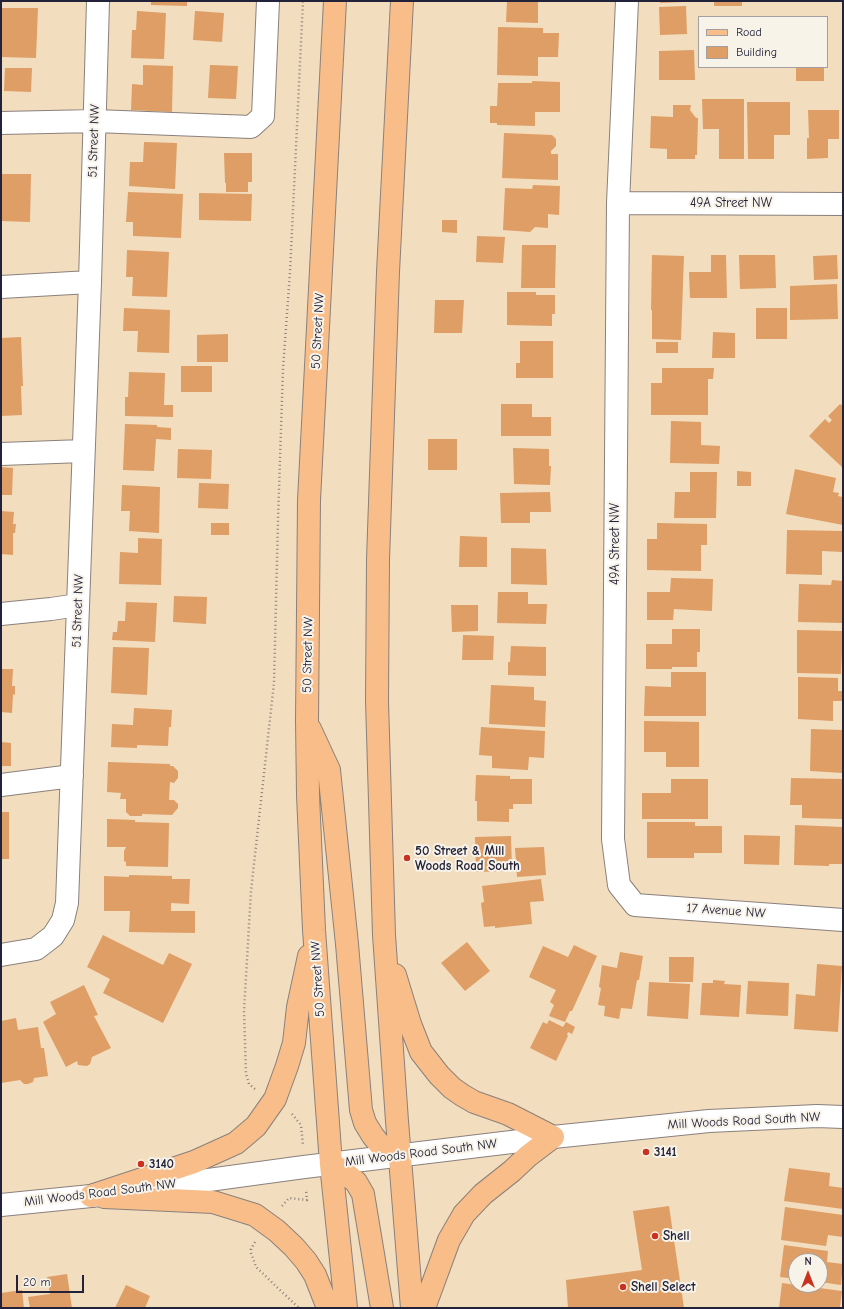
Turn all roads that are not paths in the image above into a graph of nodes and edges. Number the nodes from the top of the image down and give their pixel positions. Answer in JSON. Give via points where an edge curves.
{"nodes":[{"id":1,"x":98,"y":1,"type":"edge"},
{"id":2,"x":268,"y":1,"type":"edge"},
{"id":3,"x":335,"y":1,"type":"edge"},
{"id":4,"x":402,"y":1,"type":"edge"},
{"id":5,"x":627,"y":1,"type":"edge"},
{"id":6,"x":95,"y":121,"type":"junction"},
{"id":7,"x":1,"y":123,"type":"edge"},
{"id":8,"x":618,"y":203,"type":"junction"},
{"id":9,"x":843,"y":204,"type":"edge"},
{"id":10,"x":90,"y":282,"type":"junction"},
{"id":11,"x":1,"y":286,"type":"edge"},
{"id":12,"x":84,"y":451,"type":"junction"},
{"id":13,"x":1,"y":454,"type":"edge"},
{"id":14,"x":78,"y":605,"type":"junction"},
{"id":15,"x":1,"y":614,"type":"edge"},
{"id":16,"x":307,"y":721,"type":"junction"},
{"id":17,"x":72,"y":776,"type":"junction"},
{"id":18,"x":1,"y":785,"type":"edge"},
{"id":19,"x":619,"y":885,"type":"joint"},
{"id":20,"x":843,"y":920,"type":"edge"},
{"id":21,"x":314,"y":930,"type":"junction"},
{"id":22,"x":384,"y":935,"type":"junction"},
{"id":23,"x":1,"y":955,"type":"edge"},
{"id":24,"x":843,"y":1117,"type":"edge"},
{"id":25,"x":553,"y":1137,"type":"junction"},
{"id":26,"x":400,"y":1155,"type":"junction"},
{"id":27,"x":331,"y":1164,"type":"junction"},
{"id":28,"x":91,"y":1196,"type":"junction"},
{"id":29,"x":1,"y":1205,"type":"edge"},
{"id":30,"x":328,"y":1308,"type":"edge"},
{"id":31,"x":346,"y":1308,"type":"edge"},
{"id":32,"x":382,"y":1308,"type":"edge"},
{"id":33,"x":412,"y":1308,"type":"edge"},
{"id":34,"x":424,"y":1308,"type":"edge"}],
"edges":[{"from":1,"to":6,"type":"street","name":"51 Street NW"},
{"from":2,"to":6,"type":"street","via":[[263,116],[251,127]]},
{"from":3,"to":16,"type":"main road","name":"50 Street NW","via":[[309,500]]},
{"from":4,"to":22,"type":"main road","via":[[388,272],[378,560],[377,701]]},
{"from":5,"to":8,"type":"street","name":"49A Street NW"},
{"from":6,"to":7,"type":"street"},
{"from":6,"to":10,"type":"street","name":"51 Street NW"},
{"from":8,"to":9,"type":"street","name":"49A Street NW"},
{"from":8,"to":19,"type":"street","name":"49A Street NW","via":[[613,839]]},
{"from":10,"to":11,"type":"street"},
{"from":10,"to":12,"type":"street","name":"51 Street NW"},
{"from":12,"to":13,"type":"street"},
{"from":12,"to":14,"type":"street","name":"51 Street NW"},
{"from":14,"to":15,"type":"street"},
{"from":14,"to":17,"type":"street","name":"51 Street NW"},
{"from":16,"to":21,"type":"main road","name":"50 Street NW"},
{"from":16,"to":26,"type":"main road","via":[[329,770],[361,1110],[365,1123],[381,1146]]},
{"from":17,"to":18,"type":"street"},
{"from":17,"to":23,"type":"street","name":"51 Street NW","via":[[67,903],[63,920],[53,936],[36,948]]},
{"from":19,"to":20,"type":"street","name":"17 Avenue NW","via":[[635,905]]},
{"from":21,"to":27,"type":"main road","name":"50 Street NW"},
{"from":21,"to":28,"type":"main road","via":[[298,1007],[294,1043],[275,1099],[256,1126],[236,1143],[194,1162]]},
{"from":22,"to":25,"type":"main road","via":[[421,1052],[439,1075],[452,1088],[474,1102],[508,1114]]},
{"from":22,"to":26,"type":"main road"},
{"from":24,"to":25,"type":"street","name":"Mill Woods Road South NW","via":[[709,1121]]},
{"from":25,"to":26,"type":"street","name":"Mill Woods Road South NW"},
{"from":25,"to":34,"type":"main road","via":[[483,1194],[464,1214],[449,1240]]},
{"from":26,"to":27,"type":"street","name":"Mill Woods Road South NW"},
{"from":26,"to":33,"type":"main road"},
{"from":27,"to":28,"type":"street","name":"Mill Woods Road South NW"},
{"from":27,"to":31,"type":"main road","name":"50 Street NW"},
{"from":27,"to":32,"type":"main road","via":[[356,1182],[363,1194]]},
{"from":28,"to":29,"type":"street","name":"Mill Woods Road South NW"},
{"from":28,"to":30,"type":"main road","via":[[213,1202],[255,1215],[277,1231],[306,1261],[315,1275]]}]}
